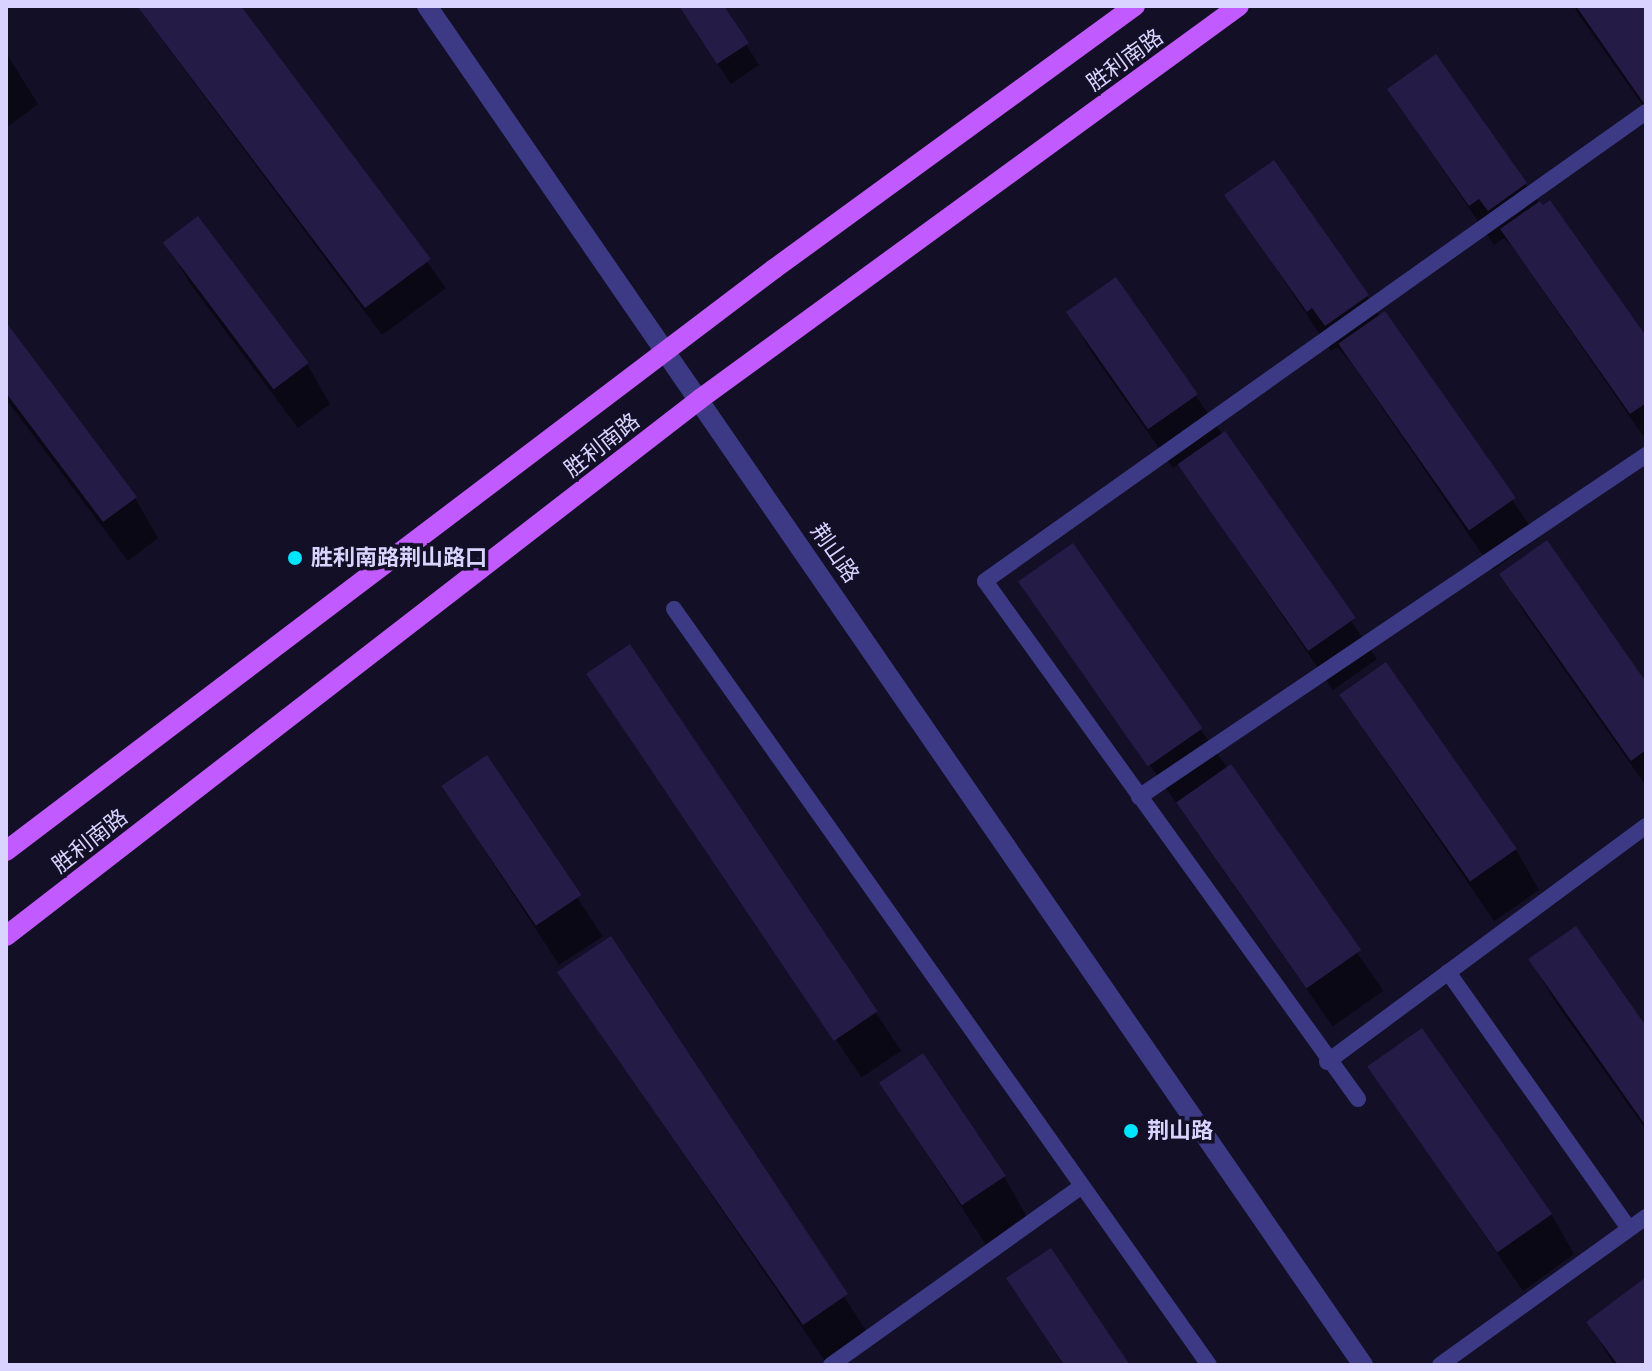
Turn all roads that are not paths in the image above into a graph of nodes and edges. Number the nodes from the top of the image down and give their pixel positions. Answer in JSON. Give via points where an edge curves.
{"nodes":[{"id":1,"x":427,"y":6,"type":"edge"},
{"id":2,"x":1135,"y":6,"type":"edge"},
{"id":3,"x":1239,"y":6,"type":"edge"},
{"id":4,"x":1646,"y":112,"type":"edge"},
{"id":5,"x":666,"y":351,"type":"junction"},
{"id":6,"x":700,"y":399,"type":"junction"},
{"id":7,"x":1646,"y":455,"type":"edge"},
{"id":8,"x":674,"y":609,"type":"dead end"},
{"id":9,"x":1139,"y":797,"type":"junction"},
{"id":10,"x":1646,"y":826,"type":"edge"},
{"id":11,"x":6,"y":851,"type":"edge"},
{"id":12,"x":6,"y":936,"type":"edge"},
{"id":13,"x":1448,"y":972,"type":"junction"},
{"id":14,"x":1327,"y":1062,"type":"junction"},
{"id":15,"x":1358,"y":1099,"type":"dead end"},
{"id":16,"x":1081,"y":1187,"type":"junction"},
{"id":17,"x":1646,"y":1217,"type":"edge"},
{"id":18,"x":1629,"y":1229,"type":"junction"},
{"id":19,"x":831,"y":1365,"type":"edge"},
{"id":20,"x":1209,"y":1365,"type":"edge"},
{"id":21,"x":1363,"y":1365,"type":"edge"},
{"id":22,"x":1440,"y":1365,"type":"edge"}],
"edges":[{"from":1,"to":5,"type":"street","name":"荆山路"},
{"from":2,"to":5,"type":"main road","name":"胜利南路"},
{"from":3,"to":6,"type":"main road","name":"胜利南路"},
{"from":4,"to":9,"type":"lane","via":[[985,581]]},
{"from":5,"to":6,"type":"street","name":"荆山路"},
{"from":5,"to":11,"type":"main road","name":"胜利南路"},
{"from":6,"to":12,"type":"main road","name":"胜利南路"},
{"from":6,"to":21,"type":"street","name":"荆山路"},
{"from":7,"to":9,"type":"lane"},
{"from":8,"to":16,"type":"lane"},
{"from":9,"to":14,"type":"lane"},
{"from":10,"to":13,"type":"lane"},
{"from":13,"to":14,"type":"lane"},
{"from":13,"to":18,"type":"lane"},
{"from":14,"to":15,"type":"lane"},
{"from":16,"to":19,"type":"lane"},
{"from":16,"to":20,"type":"lane"},
{"from":17,"to":18,"type":"lane"},
{"from":18,"to":22,"type":"lane"}]}
